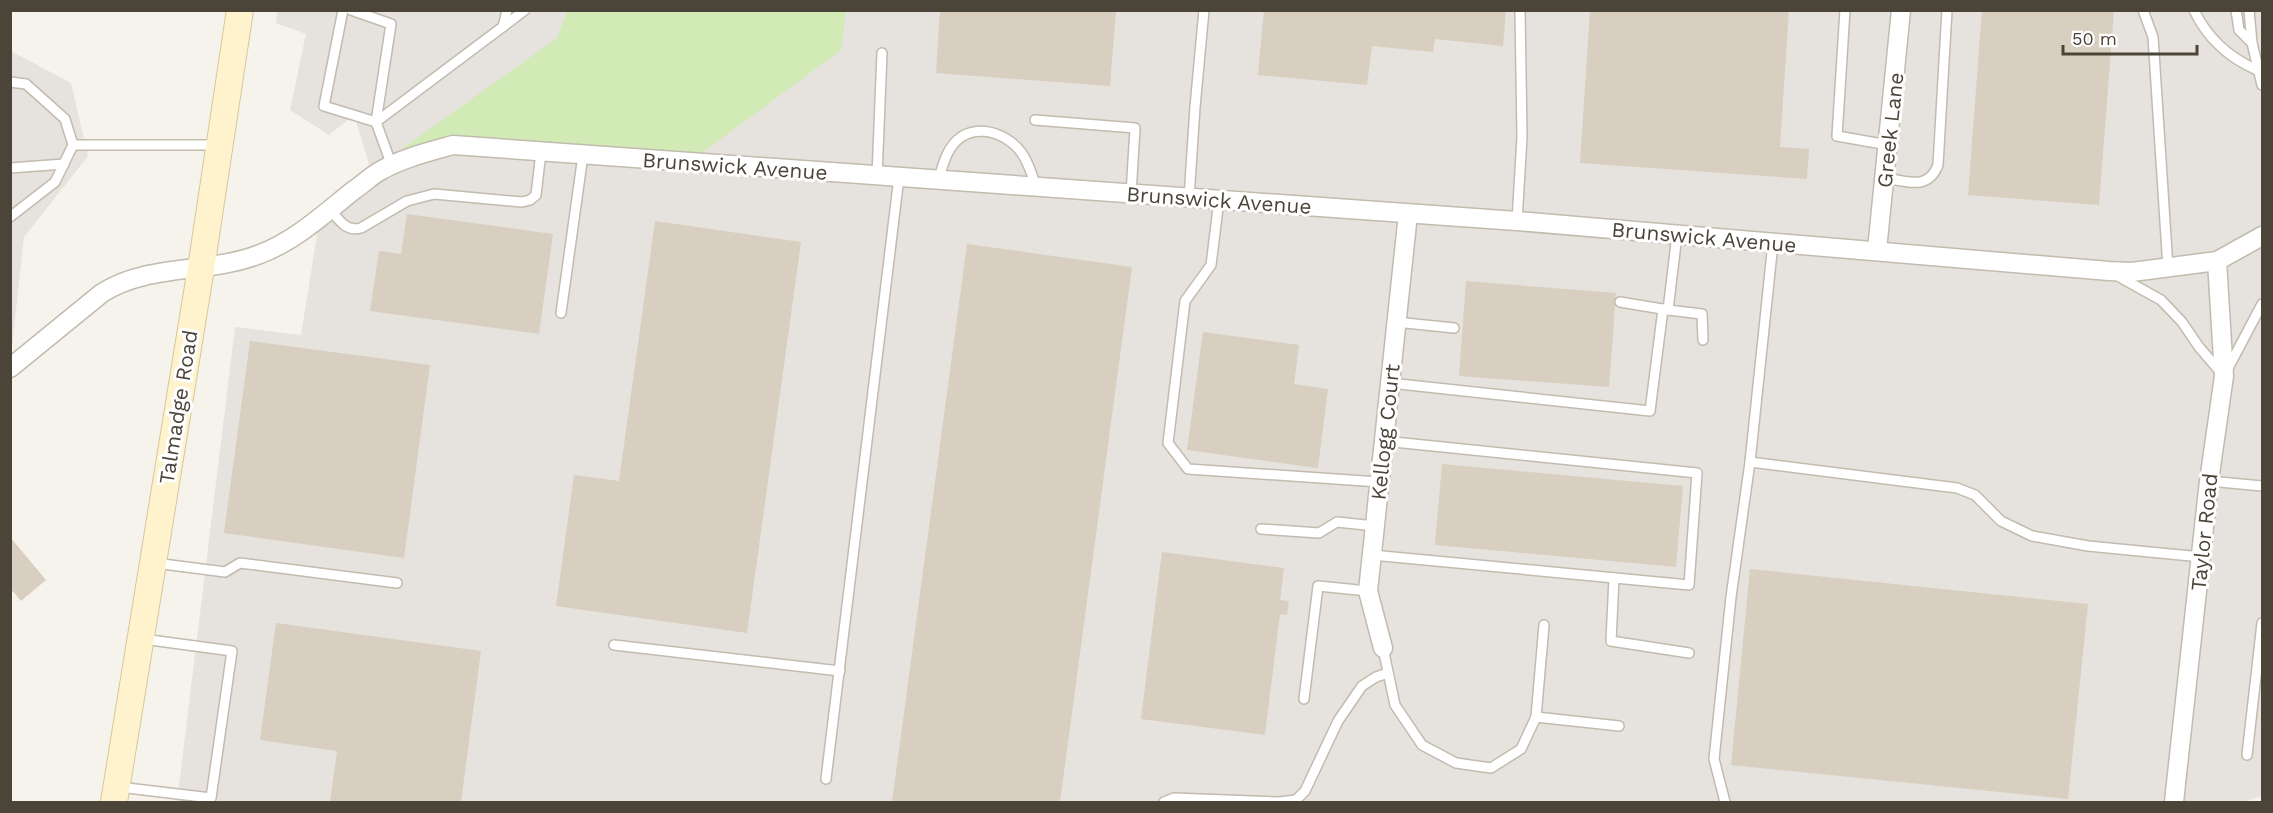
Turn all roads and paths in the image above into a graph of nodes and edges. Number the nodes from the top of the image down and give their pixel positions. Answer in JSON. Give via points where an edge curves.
{"nodes":[{"id":1,"x":240,"y":10,"type":"edge"},
{"id":2,"x":343,"y":10,"type":"edge"},
{"id":3,"x":351,"y":10,"type":"edge"},
{"id":4,"x":507,"y":10,"type":"edge"},
{"id":5,"x":525,"y":10,"type":"edge"},
{"id":6,"x":1204,"y":10,"type":"edge"},
{"id":7,"x":1520,"y":10,"type":"edge"},
{"id":8,"x":1845,"y":10,"type":"edge"},
{"id":9,"x":1901,"y":10,"type":"edge"},
{"id":10,"x":1947,"y":10,"type":"edge"},
{"id":11,"x":2144,"y":10,"type":"edge"},
{"id":12,"x":2194,"y":10,"type":"edge"},
{"id":13,"x":2236,"y":10,"type":"edge"},
{"id":14,"x":2249,"y":10,"type":"edge"},
{"id":15,"x":503,"y":27,"type":"junction"},
{"id":16,"x":2262,"y":41,"type":"edge"},
{"id":17,"x":2252,"y":43,"type":"junction"},
{"id":18,"x":882,"y":53,"type":"dead end"},
{"id":19,"x":2257,"y":70,"type":"junction"},
{"id":20,"x":10,"y":82,"type":"edge"},
{"id":21,"x":2262,"y":85,"type":"edge"},
{"id":22,"x":1035,"y":120,"type":"dead end"},
{"id":23,"x":376,"y":122,"type":"junction"},
{"id":24,"x":73,"y":145,"type":"junction"},
{"id":25,"x":220,"y":145,"type":"junction"},
{"id":26,"x":1889,"y":145,"type":"junction"},
{"id":27,"x":541,"y":152,"type":"junction"},
{"id":28,"x":584,"y":155,"type":"junction"},
{"id":29,"x":64,"y":164,"type":"junction"},
{"id":30,"x":392,"y":166,"type":"junction"},
{"id":31,"x":10,"y":168,"type":"edge"},
{"id":32,"x":877,"y":176,"type":"junction"},
{"id":33,"x":899,"y":177,"type":"junction"},
{"id":34,"x":1885,"y":178,"type":"junction"},
{"id":35,"x":938,"y":180,"type":"junction"},
{"id":36,"x":1036,"y":187,"type":"junction"},
{"id":37,"x":1131,"y":194,"type":"junction"},
{"id":38,"x":1189,"y":198,"type":"junction"},
{"id":39,"x":1220,"y":200,"type":"junction"},
{"id":40,"x":330,"y":209,"type":"junction"},
{"id":41,"x":1408,"y":214,"type":"junction"},
{"id":42,"x":10,"y":217,"type":"edge"},
{"id":43,"x":1517,"y":221,"type":"junction"},
{"id":44,"x":1677,"y":235,"type":"junction"},
{"id":45,"x":2262,"y":236,"type":"edge"},
{"id":46,"x":1773,"y":243,"type":"junction"},
{"id":47,"x":1877,"y":250,"type":"junction"},
{"id":48,"x":2217,"y":261,"type":"junction"},
{"id":49,"x":201,"y":268,"type":"junction"},
{"id":50,"x":2168,"y":268,"type":"junction"},
{"id":51,"x":2109,"y":271,"type":"junction"},
{"id":52,"x":1620,"y":302,"type":"dead end"},
{"id":53,"x":2262,"y":304,"type":"edge"},
{"id":54,"x":1666,"y":310,"type":"junction"},
{"id":55,"x":561,"y":313,"type":"dead end"},
{"id":56,"x":1396,"y":322,"type":"junction"},
{"id":57,"x":1454,"y":328,"type":"dead end"},
{"id":58,"x":1703,"y":340,"type":"dead end"},
{"id":59,"x":10,"y":368,"type":"edge"},
{"id":60,"x":2224,"y":376,"type":"junction"},
{"id":61,"x":1390,"y":384,"type":"junction"},
{"id":62,"x":1384,"y":441,"type":"junction"},
{"id":63,"x":1750,"y":462,"type":"junction"},
{"id":64,"x":2209,"y":481,"type":"junction"},
{"id":65,"x":1379,"y":482,"type":"junction"},
{"id":66,"x":2262,"y":486,"type":"edge"},
{"id":67,"x":1375,"y":526,"type":"junction"},
{"id":68,"x":1261,"y":529,"type":"dead end"},
{"id":69,"x":1371,"y":555,"type":"junction"},
{"id":70,"x":2200,"y":557,"type":"junction"},
{"id":71,"x":152,"y":563,"type":"junction"},
{"id":72,"x":1614,"y":578,"type":"junction"},
{"id":73,"x":397,"y":583,"type":"dead end"},
{"id":74,"x":1368,"y":591,"type":"junction"},
{"id":75,"x":2262,"y":623,"type":"edge"},
{"id":76,"x":1544,"y":625,"type":"dead end"},
{"id":77,"x":140,"y":639,"type":"junction"},
{"id":78,"x":614,"y":645,"type":"dead end"},
{"id":79,"x":1383,"y":648,"type":"joint"},
{"id":80,"x":1689,"y":653,"type":"dead end"},
{"id":81,"x":840,"y":671,"type":"junction"},
{"id":82,"x":1388,"y":673,"type":"junction"},
{"id":83,"x":1304,"y":699,"type":"dead end"},
{"id":84,"x":1536,"y":717,"type":"junction"},
{"id":85,"x":1619,"y":726,"type":"dead end"},
{"id":86,"x":2247,"y":755,"type":"dead end"},
{"id":87,"x":826,"y":779,"type":"dead end"},
{"id":88,"x":115,"y":795,"type":"edge"},
{"id":89,"x":1164,"y":802,"type":"edge"},
{"id":90,"x":1725,"y":802,"type":"edge"},
{"id":91,"x":2174,"y":802,"type":"edge"}],
"edges":[{"from":1,"to":25,"type":"street","name":"Talmadge Road"},
{"from":2,"to":23,"type":"lane","via":[[324,106]]},
{"from":3,"to":23,"type":"lane","via":[[391,24]]},
{"from":4,"to":15,"type":"lane"},
{"from":5,"to":15,"type":"lane"},
{"from":6,"to":38,"type":"lane"},
{"from":7,"to":43,"type":"lane","via":[[1522,137]]},
{"from":8,"to":26,"type":"lane","via":[[1837,136]]},
{"from":9,"to":26,"type":"street","name":"Greek Lane"},
{"from":10,"to":34,"type":"lane","via":[[1938,165],[1934,174],[1922,182]]},
{"from":11,"to":50,"type":"lane","via":[[2153,37]]},
{"from":12,"to":19,"type":"lane","via":[[2212,38],[2238,61]]},
{"from":13,"to":17,"type":"lane","via":[[2239,30]]},
{"from":14,"to":17,"type":"lane"},
{"from":15,"to":23,"type":"lane"},
{"from":16,"to":17,"type":"lane"},
{"from":17,"to":19,"type":"lane"},
{"from":18,"to":32,"type":"lane"},
{"from":19,"to":21,"type":"lane"},
{"from":20,"to":24,"type":"lane","via":[[26,84],[65,119]]},
{"from":22,"to":37,"type":"lane","via":[[1135,128]]},
{"from":23,"to":30,"type":"lane"},
{"from":24,"to":25,"type":"lane"},
{"from":24,"to":29,"type":"lane"},
{"from":25,"to":49,"type":"street","name":"Talmadge Road"},
{"from":26,"to":34,"type":"street","name":"Greek Lane"},
{"from":27,"to":28,"type":"street","name":"Brunswick Avenue"},
{"from":27,"to":30,"type":"street","name":"Brunswick Avenue","via":[[453,145]]},
{"from":27,"to":40,"type":"lane","via":[[536,195],[530,200],[434,194],[407,201],[354,230],[346,228]]},
{"from":28,"to":32,"type":"street","name":"Brunswick Avenue"},
{"from":28,"to":55,"type":"lane"},
{"from":29,"to":31,"type":"lane"},
{"from":29,"to":42,"type":"lane","via":[[55,182]]},
{"from":30,"to":40,"type":"street","name":"Brunswick Avenue"},
{"from":32,"to":33,"type":"street","name":"Brunswick Avenue"},
{"from":33,"to":35,"type":"street","name":"Brunswick Avenue"},
{"from":33,"to":81,"type":"lane"},
{"from":34,"to":47,"type":"street","name":"Greek Lane"},
{"from":35,"to":36,"type":"street","name":"Brunswick Avenue"},
{"from":35,"to":36,"type":"lane","via":[[950,149],[960,137],[985,130],[1010,141],[1020,151],[1030,166]]},
{"from":36,"to":37,"type":"street","name":"Brunswick Avenue"},
{"from":37,"to":38,"type":"street","name":"Brunswick Avenue"},
{"from":38,"to":39,"type":"street","name":"Brunswick Avenue"},
{"from":39,"to":41,"type":"street","name":"Brunswick Avenue"},
{"from":39,"to":65,"type":"lane","via":[[1211,265],[1185,301],[1168,443],[1188,469]]},
{"from":40,"to":49,"type":"street","name":"Brunswick Avenue","via":[[287,242],[259,255]]},
{"from":41,"to":43,"type":"street","name":"Brunswick Avenue"},
{"from":41,"to":56,"type":"street","name":"Kellogg Court"},
{"from":43,"to":44,"type":"street","name":"Brunswick Avenue"},
{"from":44,"to":46,"type":"street","name":"Brunswick Avenue"},
{"from":44,"to":54,"type":"lane"},
{"from":45,"to":48,"type":"street","name":"Brunswick Avenue"},
{"from":46,"to":47,"type":"street","name":"Brunswick Avenue"},
{"from":46,"to":63,"type":"lane"},
{"from":47,"to":51,"type":"street","name":"Brunswick Avenue"},
{"from":48,"to":50,"type":"street","name":"Brunswick Avenue"},
{"from":48,"to":60,"type":"street","name":"Taylor Road"},
{"from":49,"to":59,"type":"street","name":"Brunswick Avenue","via":[[151,274],[114,285]]},
{"from":49,"to":71,"type":"street","name":"Talmadge Road"},
{"from":50,"to":51,"type":"street","name":"Brunswick Avenue"},
{"from":51,"to":60,"type":"lane","via":[[2161,300]]},
{"from":52,"to":54,"type":"lane"},
{"from":53,"to":60,"type":"lane"},
{"from":54,"to":58,"type":"lane","via":[[1702,314]]},
{"from":54,"to":61,"type":"lane","via":[[1650,411]]},
{"from":56,"to":57,"type":"lane"},
{"from":56,"to":61,"type":"street","name":"Kellogg Court"},
{"from":60,"to":64,"type":"street","name":"Taylor Road"},
{"from":61,"to":62,"type":"street","name":"Kellogg Court"},
{"from":62,"to":65,"type":"street","name":"Kellogg Court"},
{"from":62,"to":72,"type":"lane","via":[[1697,473],[1689,585]]},
{"from":63,"to":70,"type":"lane","via":[[1957,488],[1975,495],[2001,521],[2032,536]]},
{"from":63,"to":90,"type":"lane","via":[[1714,759]]},
{"from":64,"to":66,"type":"lane"},
{"from":64,"to":70,"type":"street","name":"Taylor Road"},
{"from":65,"to":67,"type":"street","name":"Kellogg Court"},
{"from":67,"to":68,"type":"lane","via":[[1337,522],[1320,533]]},
{"from":67,"to":69,"type":"street","name":"Kellogg Court"},
{"from":69,"to":72,"type":"lane"},
{"from":69,"to":74,"type":"street","name":"Kellogg Court"},
{"from":70,"to":91,"type":"street","name":"Taylor Road"},
{"from":71,"to":73,"type":"lane","via":[[225,572],[240,563]]},
{"from":71,"to":77,"type":"street","name":"Talmadge Road"},
{"from":72,"to":80,"type":"lane","via":[[1611,640]]},
{"from":74,"to":79,"type":"street","name":"Kellogg Court"},
{"from":74,"to":83,"type":"lane","via":[[1318,586]]},
{"from":75,"to":86,"type":"lane"},
{"from":76,"to":84,"type":"lane"},
{"from":77,"to":88,"type":"street","name":"Talmadge Road"},
{"from":77,"to":88,"type":"lane","via":[[232,651],[211,798]]},
{"from":78,"to":81,"type":"lane"},
{"from":79,"to":82,"type":"lane"},
{"from":81,"to":87,"type":"lane"},
{"from":82,"to":84,"type":"lane","via":[[1395,705],[1422,745],[1456,763],[1491,768],[1521,748]]},
{"from":82,"to":89,"type":"lane","via":[[1362,686],[1338,721],[1305,791],[1296,800],[1174,798]]},
{"from":84,"to":85,"type":"lane"}]}
